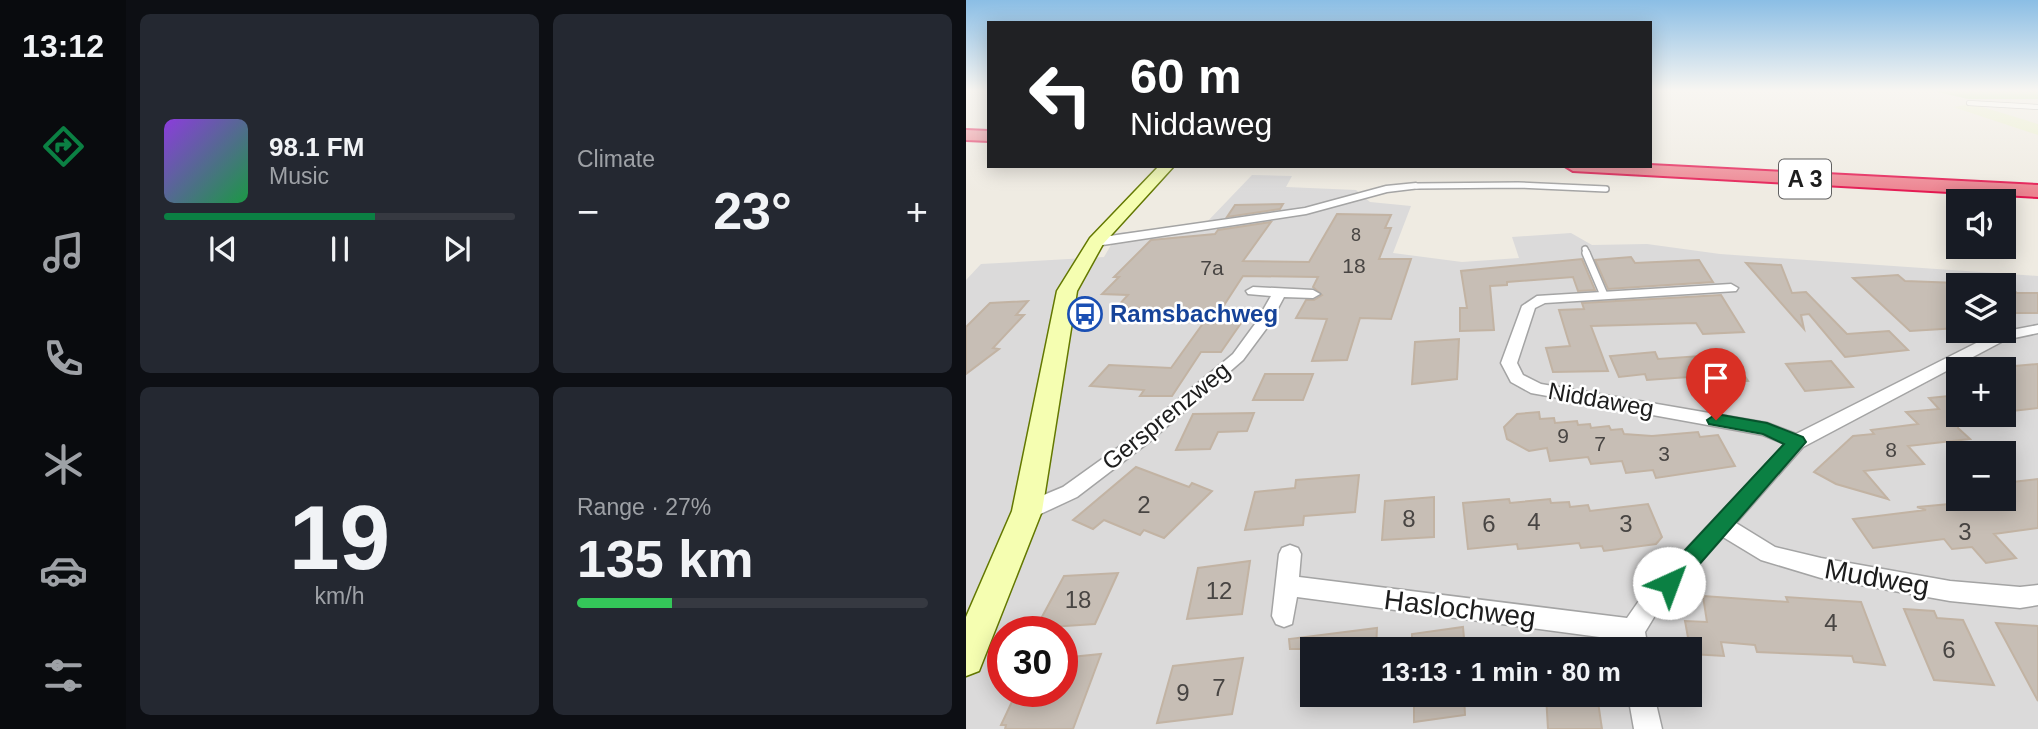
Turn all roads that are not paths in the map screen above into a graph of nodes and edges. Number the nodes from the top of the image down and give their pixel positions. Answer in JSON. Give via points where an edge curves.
{"nodes":[{"id":1,"x":966,"y":135,"type":"edge"},
{"id":2,"x":987,"y":136,"type":"edge"},
{"id":3,"x":966,"y":144,"type":"edge"},
{"id":4,"x":987,"y":145,"type":"edge"},
{"id":5,"x":1652,"y":160,"type":"edge"},
{"id":6,"x":1165,"y":168,"type":"edge"},
{"id":7,"x":1610,"y":168,"type":"edge"},
{"id":8,"x":2038,"y":181,"type":"edge"},
{"id":9,"x":1416,"y":186,"type":"joint"},
{"id":10,"x":1606,"y":189,"type":"dead end"},
{"id":11,"x":2038,"y":191,"type":"edge"},
{"id":12,"x":1096,"y":242,"type":"junction"},
{"id":13,"x":1584,"y":249,"type":"dead end"},
{"id":14,"x":1731,"y":288,"type":"dead end"},
{"id":15,"x":1253,"y":291,"type":"dead end"},
{"id":16,"x":1279,"y":293,"type":"junction"},
{"id":17,"x":1313,"y":294,"type":"dead end"},
{"id":18,"x":1604,"y":295,"type":"junction"},
{"id":19,"x":2038,"y":329,"type":"edge"},
{"id":20,"x":1797,"y":442,"type":"junction"},
{"id":21,"x":1027,"y":511,"type":"junction"},
{"id":22,"x":1723,"y":526,"type":"junction"},
{"id":23,"x":1290,"y":554,"type":"dead end"},
{"id":24,"x":1287,"y":586,"type":"junction"},
{"id":25,"x":2038,"y":595,"type":"edge"},
{"id":26,"x":1284,"y":616,"type":"dead end"},
{"id":27,"x":1615,"y":637,"type":"edge"},
{"id":28,"x":1635,"y":637,"type":"edge"},
{"id":29,"x":966,"y":659,"type":"edge"},
{"id":30,"x":1643,"y":707,"type":"edge"},
{"id":31,"x":1648,"y":729,"type":"edge"}],
"edges":[{"from":1,"to":2,"type":"highway"},
{"from":3,"to":4,"type":"highway"},
{"from":5,"to":8,"type":"highway","number":"A 3"},
{"from":6,"to":12,"type":"main road"},
{"from":7,"to":11,"type":"highway","number":"A 3"},
{"from":9,"to":10,"type":"lane"},
{"from":9,"to":12,"type":"street","via":[[1386,189],[1307,211]]},
{"from":12,"to":21,"type":"main road","via":[[1067,291]]},
{"from":13,"to":18,"type":"lane"},
{"from":14,"to":18,"type":"street","name":"Niddaweg"},
{"from":15,"to":16,"type":"street"},
{"from":16,"to":17,"type":"street"},
{"from":16,"to":21,"type":"street","name":"Gersprenzweg","via":[[1238,358],[1070,492]]},
{"from":18,"to":20,"type":"street","name":"Niddaweg","via":[[1542,299],[1529,306],[1509,363],[1517,378],[1536,389],[1767,429]]},
{"from":19,"to":20,"type":"street","via":[[2001,336]]},
{"from":20,"to":22,"type":"street"},
{"from":21,"to":29,"type":"main road"},
{"from":22,"to":25,"type":"street","name":"Mudweg","via":[[1769,554],[1836,571],[2001,599]]},
{"from":22,"to":28,"type":"street","via":[[1651,602]]},
{"from":23,"to":24,"type":"street"},
{"from":24,"to":26,"type":"street"},
{"from":24,"to":27,"type":"street","name":"Haslochweg"},
{"from":30,"to":31,"type":"street"}]}
